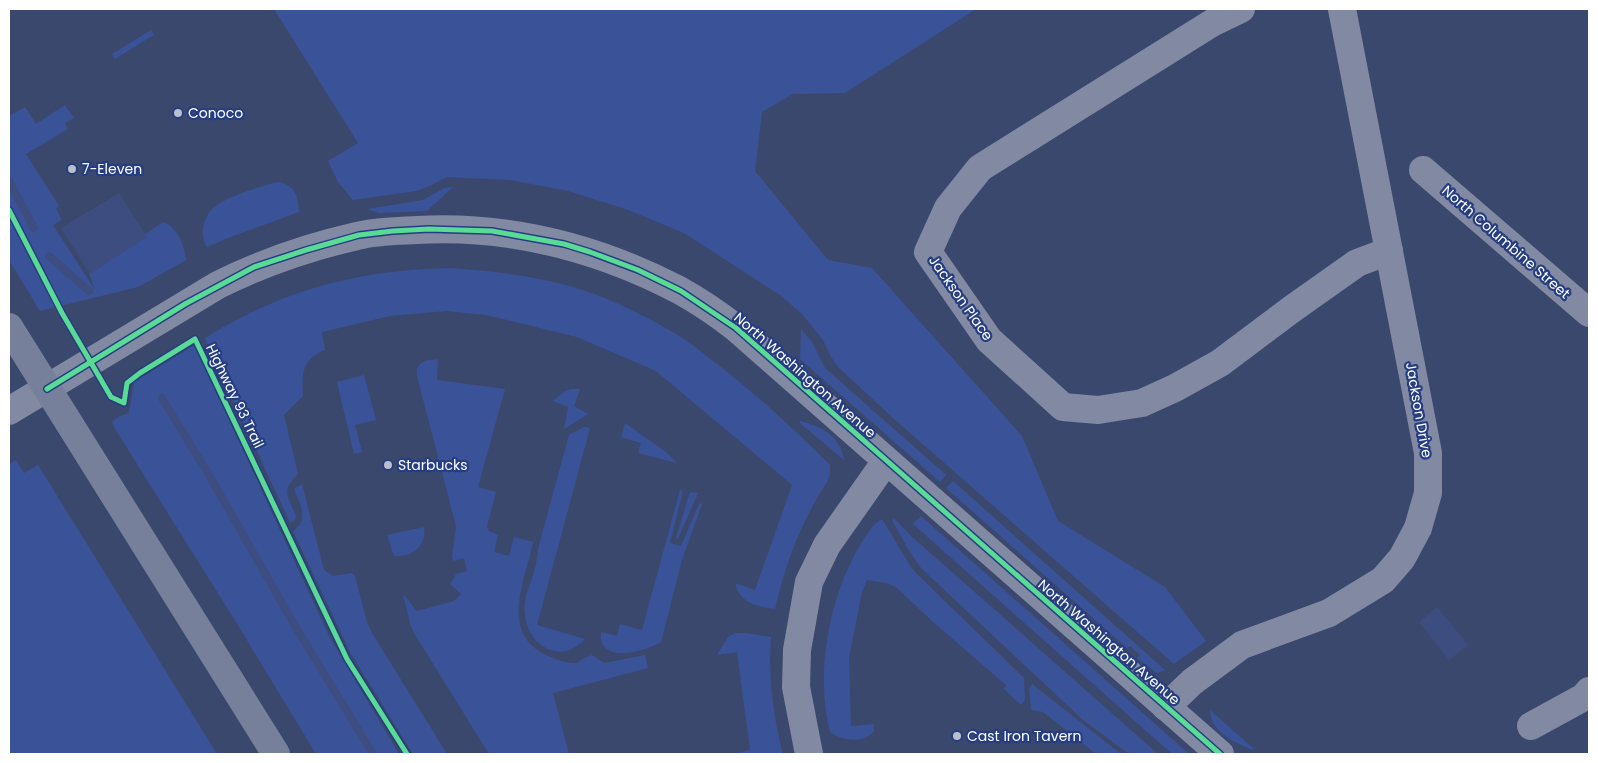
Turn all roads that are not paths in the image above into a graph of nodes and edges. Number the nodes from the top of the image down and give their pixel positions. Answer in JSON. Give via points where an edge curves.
{"nodes":[{"id":1,"x":1241,"y":9,"type":"edge"},
{"id":2,"x":1342,"y":9,"type":"edge"},
{"id":3,"x":1423,"y":170,"type":"dead end"},
{"id":4,"x":1390,"y":251,"type":"junction"},
{"id":5,"x":1589,"y":314,"type":"edge"},
{"id":6,"x":9,"y":327,"type":"edge"},
{"id":7,"x":47,"y":389,"type":"junction"},
{"id":8,"x":9,"y":411,"type":"edge"},
{"id":9,"x":886,"y":461,"type":"junction"},
{"id":10,"x":1589,"y":691,"type":"edge"},
{"id":11,"x":1166,"y":707,"type":"junction"},
{"id":12,"x":1531,"y":726,"type":"dead end"},
{"id":13,"x":276,"y":754,"type":"edge"},
{"id":14,"x":808,"y":754,"type":"edge"},
{"id":15,"x":1220,"y":754,"type":"edge"}],
"edges":[{"from":1,"to":4,"type":"street","name":"Jackson Place","via":[[1212,23],[980,168],[948,208],[928,252],[989,340],[1063,407],[1098,410],[1142,403],[1175,388],[1220,363],[1357,263]]},
{"from":2,"to":4,"type":"street","name":"Jackson Drive"},
{"from":3,"to":5,"type":"street","name":"North Columbine Street"},
{"from":4,"to":11,"type":"street","name":"Jackson Drive","via":[[1428,453],[1428,493],[1418,528],[1402,558],[1383,580],[1329,613],[1242,645],[1192,682]]},
{"from":6,"to":7,"type":"highway"},
{"from":7,"to":8,"type":"street","name":"North Washington Avenue"},
{"from":7,"to":9,"type":"street","name":"North Washington Avenue","via":[[184,304],[254,267],[358,235],[429,229],[492,231],[538,238],[590,252],[681,291],[736,328]]},
{"from":7,"to":13,"type":"highway"},
{"from":9,"to":11,"type":"street","name":"North Washington Avenue"},
{"from":9,"to":14,"type":"street","via":[[827,545],[809,582],[797,650],[796,687]]},
{"from":10,"to":12,"type":"street","via":[[1584,697]]},
{"from":11,"to":15,"type":"street","name":"North Washington Avenue"}]}
